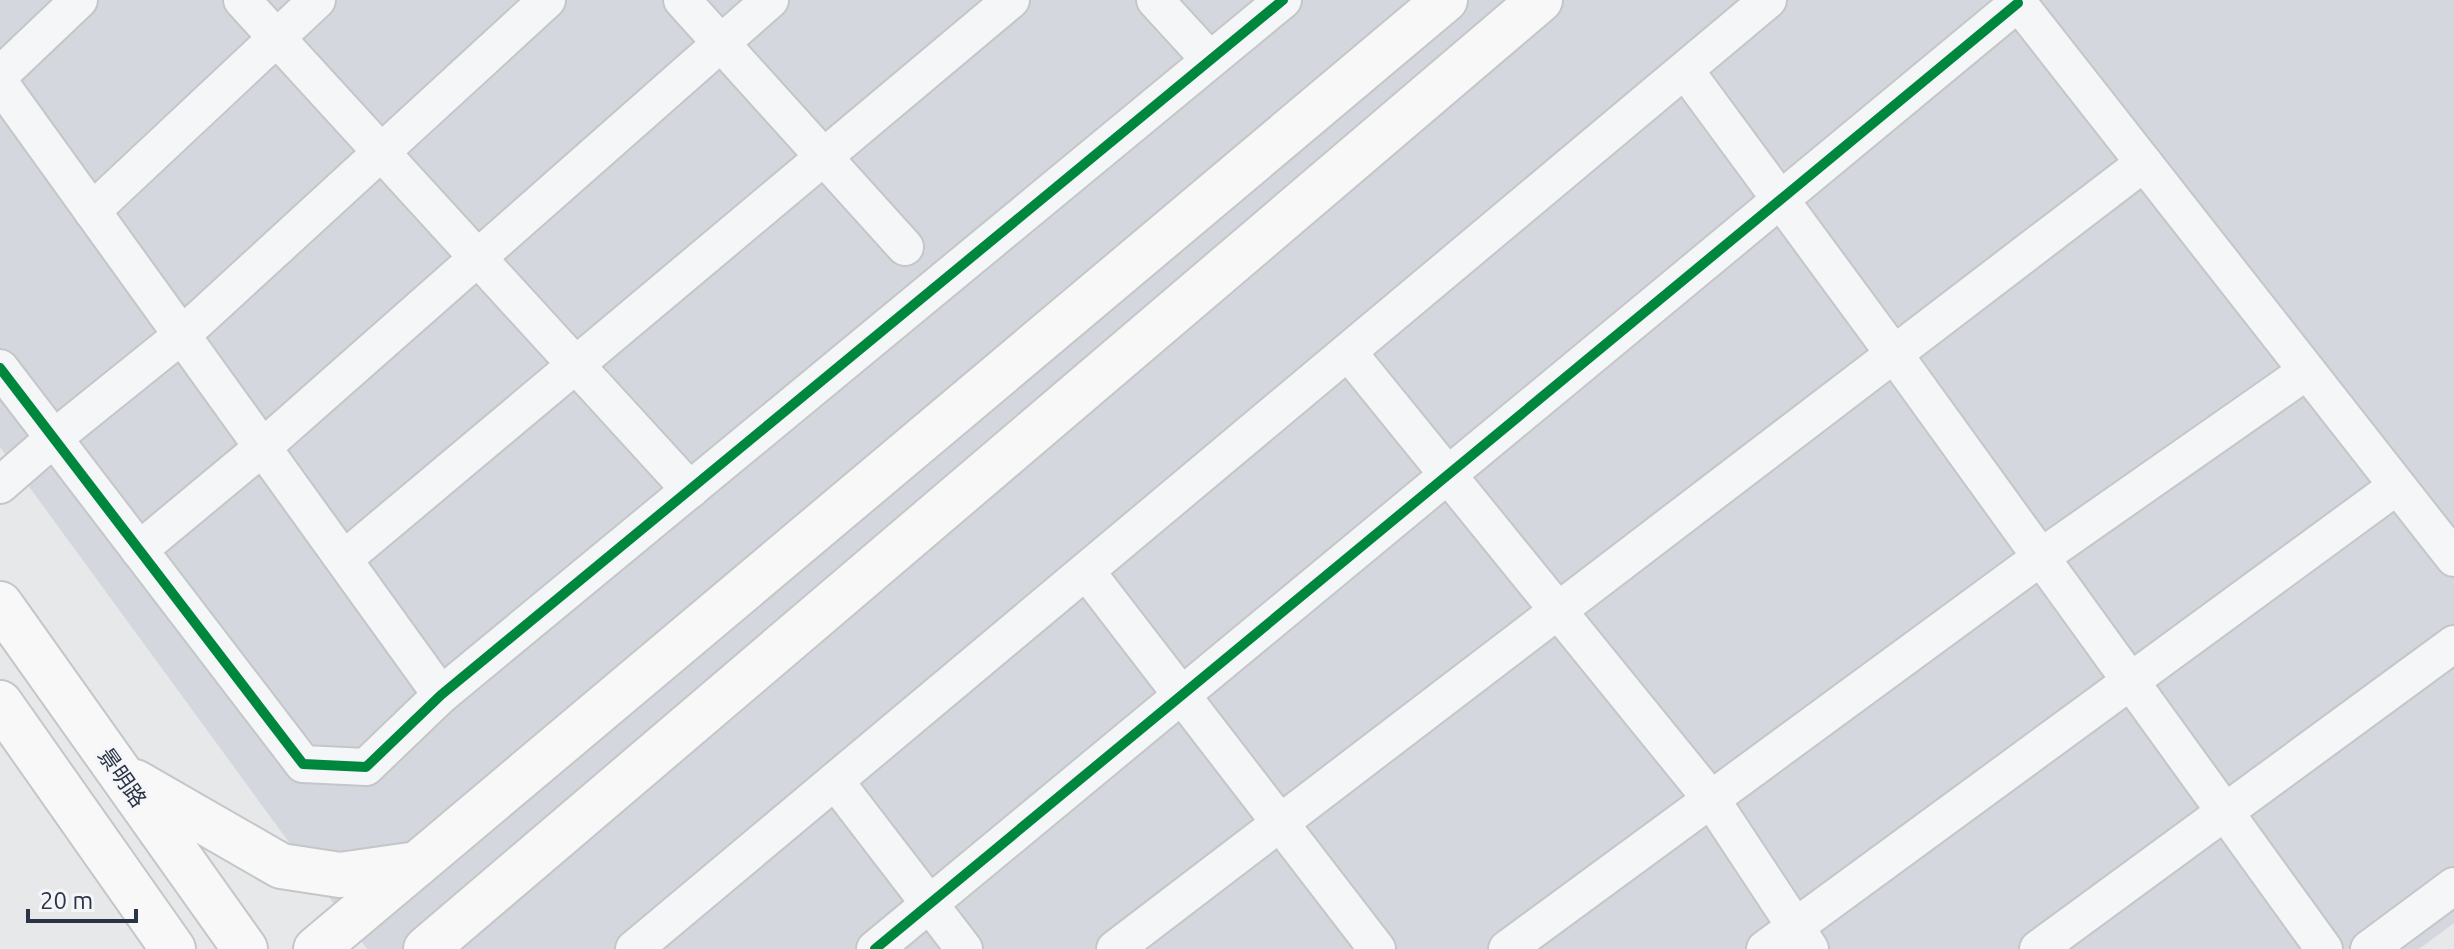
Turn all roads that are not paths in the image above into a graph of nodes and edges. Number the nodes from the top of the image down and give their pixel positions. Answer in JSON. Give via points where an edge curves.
{"nodes":[{"id":1,"x":79,"y":0,"type":"edge"},
{"id":2,"x":242,"y":0,"type":"edge"},
{"id":3,"x":317,"y":0,"type":"edge"},
{"id":4,"x":547,"y":0,"type":"edge"},
{"id":5,"x":682,"y":0,"type":"edge"},
{"id":6,"x":770,"y":0,"type":"edge"},
{"id":7,"x":1011,"y":0,"type":"edge"},
{"id":8,"x":1155,"y":0,"type":"edge"},
{"id":9,"x":1283,"y":0,"type":"edge"},
{"id":10,"x":1445,"y":0,"type":"edge"},
{"id":11,"x":1540,"y":0,"type":"edge"},
{"id":12,"x":1768,"y":0,"type":"edge"},
{"id":13,"x":2017,"y":2,"type":"edge"},
{"id":14,"x":277,"y":38,"type":"junction"},
{"id":15,"x":721,"y":43,"type":"junction"},
{"id":16,"x":1210,"y":60,"type":"junction"},
{"id":17,"x":1685,"y":70,"type":"junction"},
{"id":18,"x":0,"y":75,"type":"edge"},
{"id":19,"x":0,"y":83,"type":"edge"},
{"id":20,"x":382,"y":152,"type":"junction"},
{"id":21,"x":823,"y":157,"type":"junction"},
{"id":22,"x":2144,"y":163,"type":"junction"},
{"id":23,"x":1781,"y":199,"type":"junction"},
{"id":24,"x":92,"y":211,"type":"junction"},
{"id":25,"x":905,"y":247,"type":"dead end"},
{"id":26,"x":478,"y":257,"type":"junction"},
{"id":27,"x":182,"y":335,"type":"junction"},
{"id":28,"x":1348,"y":352,"type":"junction"},
{"id":29,"x":1894,"y":354,"type":"junction"},
{"id":30,"x":576,"y":365,"type":"junction"},
{"id":31,"x":0,"y":368,"type":"edge"},
{"id":32,"x":2307,"y":371,"type":"junction"},
{"id":33,"x":54,"y":438,"type":"junction"},
{"id":34,"x":263,"y":447,"type":"junction"},
{"id":35,"x":1448,"y":475,"type":"junction"},
{"id":36,"x":0,"y":485,"type":"edge"},
{"id":37,"x":2397,"y":486,"type":"junction"},
{"id":38,"x":690,"y":490,"type":"junction"},
{"id":39,"x":139,"y":550,"type":"junction"},
{"id":40,"x":2041,"y":557,"type":"junction"},
{"id":41,"x":2454,"y":558,"type":"edge"},
{"id":42,"x":344,"y":559,"type":"junction"},
{"id":43,"x":1086,"y":571,"type":"junction"},
{"id":44,"x":0,"y":604,"type":"edge"},
{"id":45,"x":1557,"y":611,"type":"junction"},
{"id":46,"x":2454,"y":644,"type":"edge"},
{"id":47,"x":2132,"y":683,"type":"junction"},
{"id":48,"x":441,"y":695,"type":"junction"},
{"id":49,"x":1182,"y":695,"type":"junction"},
{"id":50,"x":0,"y":703,"type":"edge"},
{"id":51,"x":121,"y":775,"type":"junction"},
{"id":52,"x":835,"y":781,"type":"junction"},
{"id":53,"x":1711,"y":799,"type":"junction"},
{"id":54,"x":2225,"y":813,"type":"junction"},
{"id":55,"x":1280,"y":823,"type":"junction"},
{"id":56,"x":417,"y":864,"type":"junction"},
{"id":57,"x":2454,"y":886,"type":"edge"},
{"id":58,"x":929,"y":904,"type":"junction"},
{"id":59,"x":1802,"y":938,"type":"edge"},
{"id":60,"x":437,"y":943,"type":"edge"},
{"id":61,"x":173,"y":949,"type":"edge"},
{"id":62,"x":245,"y":949,"type":"edge"},
{"id":63,"x":316,"y":949,"type":"edge"},
{"id":64,"x":634,"y":949,"type":"edge"},
{"id":65,"x":875,"y":949,"type":"edge"},
{"id":66,"x":964,"y":949,"type":"edge"},
{"id":67,"x":1115,"y":949,"type":"edge"},
{"id":68,"x":1377,"y":949,"type":"edge"},
{"id":69,"x":1507,"y":949,"type":"edge"},
{"id":70,"x":1765,"y":949,"type":"edge"},
{"id":71,"x":2038,"y":949,"type":"edge"},
{"id":72,"x":2324,"y":949,"type":"edge"},
{"id":73,"x":2369,"y":949,"type":"edge"}],
"edges":[{"from":1,"to":18,"type":"street"},
{"from":2,"to":14,"type":"street"},
{"from":3,"to":14,"type":"street"},
{"from":4,"to":20,"type":"street"},
{"from":5,"to":15,"type":"street"},
{"from":6,"to":15,"type":"street"},
{"from":7,"to":21,"type":"street"},
{"from":8,"to":16,"type":"street"},
{"from":9,"to":16,"type":"street"},
{"from":10,"to":56,"type":"street"},
{"from":11,"to":60,"type":"street"},
{"from":12,"to":17,"type":"street"},
{"from":13,"to":22,"type":"street"},
{"from":13,"to":23,"type":"street"},
{"from":14,"to":20,"type":"street"},
{"from":14,"to":24,"type":"street"},
{"from":15,"to":21,"type":"street"},
{"from":15,"to":26,"type":"street"},
{"from":16,"to":38,"type":"street"},
{"from":17,"to":23,"type":"street"},
{"from":17,"to":28,"type":"street"},
{"from":19,"to":24,"type":"street"},
{"from":20,"to":26,"type":"street"},
{"from":20,"to":27,"type":"street"},
{"from":21,"to":25,"type":"street"},
{"from":21,"to":30,"type":"street"},
{"from":22,"to":29,"type":"street"},
{"from":22,"to":32,"type":"street"},
{"from":23,"to":29,"type":"street"},
{"from":23,"to":35,"type":"street"},
{"from":24,"to":27,"type":"street"},
{"from":26,"to":30,"type":"street"},
{"from":26,"to":34,"type":"street"},
{"from":27,"to":33,"type":"street"},
{"from":27,"to":34,"type":"street"},
{"from":28,"to":35,"type":"street"},
{"from":28,"to":43,"type":"street"},
{"from":29,"to":40,"type":"street"},
{"from":29,"to":45,"type":"street"},
{"from":30,"to":38,"type":"street"},
{"from":30,"to":42,"type":"street"},
{"from":31,"to":33,"type":"street"},
{"from":32,"to":37,"type":"street"},
{"from":32,"to":40,"type":"street"},
{"from":33,"to":36,"type":"street"},
{"from":33,"to":39,"type":"street"},
{"from":34,"to":39,"type":"street"},
{"from":34,"to":42,"type":"street"},
{"from":35,"to":45,"type":"street"},
{"from":35,"to":49,"type":"street"},
{"from":37,"to":41,"type":"street"},
{"from":37,"to":47,"type":"street"},
{"from":38,"to":48,"type":"street"},
{"from":39,"to":48,"type":"street","via":[[303,764],[366,767]]},
{"from":40,"to":47,"type":"street"},
{"from":40,"to":53,"type":"street"},
{"from":42,"to":48,"type":"street"},
{"from":43,"to":49,"type":"street"},
{"from":43,"to":52,"type":"street"},
{"from":44,"to":51,"type":"street","name":"景明路"},
{"from":45,"to":53,"type":"street"},
{"from":45,"to":55,"type":"street"},
{"from":46,"to":54,"type":"street"},
{"from":47,"to":54,"type":"street"},
{"from":47,"to":59,"type":"street"},
{"from":49,"to":55,"type":"street"},
{"from":49,"to":58,"type":"street"},
{"from":50,"to":61,"type":"street"},
{"from":51,"to":56,"type":"street","via":[[281,866],[340,875]]},
{"from":51,"to":62,"type":"street","name":"景明路"},
{"from":52,"to":58,"type":"street"},
{"from":52,"to":64,"type":"street"},
{"from":53,"to":59,"type":"street"},
{"from":53,"to":69,"type":"street"},
{"from":54,"to":71,"type":"street"},
{"from":54,"to":72,"type":"street"},
{"from":55,"to":67,"type":"street"},
{"from":55,"to":68,"type":"street"},
{"from":56,"to":63,"type":"street"},
{"from":57,"to":73,"type":"street"},
{"from":58,"to":65,"type":"street"},
{"from":58,"to":66,"type":"street"},
{"from":59,"to":70,"type":"street"}]}
